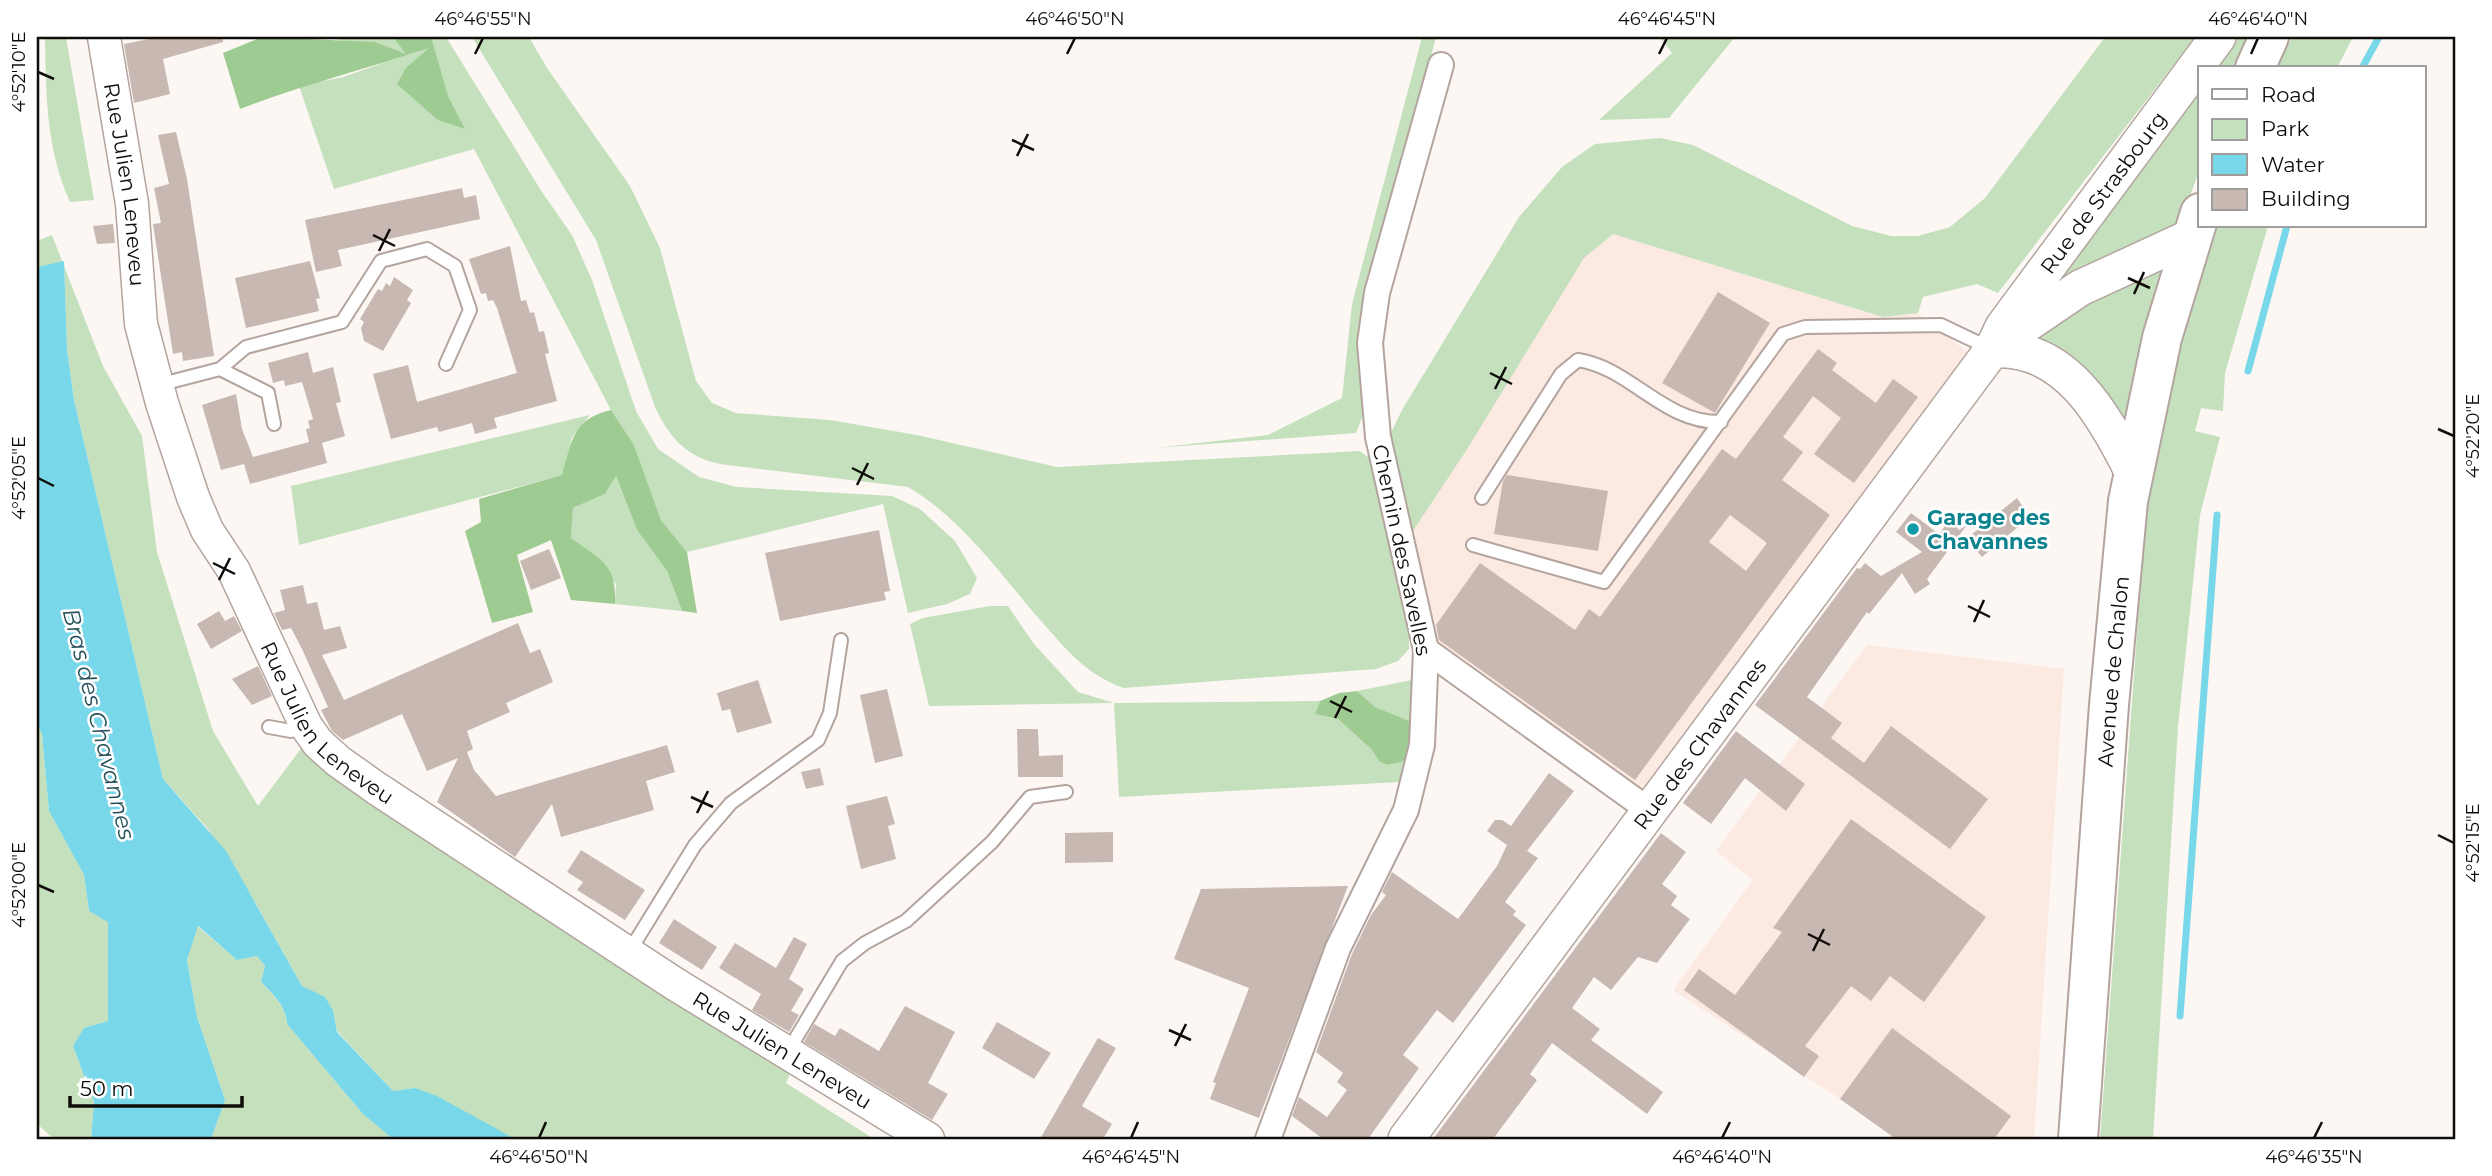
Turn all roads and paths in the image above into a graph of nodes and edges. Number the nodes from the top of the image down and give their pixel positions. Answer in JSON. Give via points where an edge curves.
{"nodes":[{"id":1,"x":104,"y":37,"type":"edge"},
{"id":2,"x":2218,"y":37,"type":"edge"},
{"id":3,"x":2269,"y":37,"type":"edge"},
{"id":4,"x":1441,"y":65,"type":"dead end"},
{"id":5,"x":2256,"y":66,"type":"edge"},
{"id":6,"x":2196,"y":225,"type":"edge"},
{"id":7,"x":1992,"y":350,"type":"junction"},
{"id":8,"x":446,"y":364,"type":"dead end"},
{"id":9,"x":220,"y":369,"type":"junction"},
{"id":10,"x":156,"y":385,"type":"junction"},
{"id":11,"x":1721,"y":422,"type":"junction"},
{"id":12,"x":274,"y":424,"type":"dead end"},
{"id":13,"x":2133,"y":473,"type":"junction"},
{"id":14,"x":1482,"y":498,"type":"dead end"},
{"id":15,"x":1473,"y":545,"type":"dead end"},
{"id":16,"x":841,"y":640,"type":"dead end"},
{"id":17,"x":1426,"y":650,"type":"junction"},
{"id":18,"x":306,"y":726,"type":"junction"},
{"id":19,"x":269,"y":727,"type":"dead end"},
{"id":20,"x":1066,"y":792,"type":"dead end"},
{"id":21,"x":1650,"y":811,"type":"junction"},
{"id":22,"x":629,"y":952,"type":"junction"},
{"id":23,"x":787,"y":1053,"type":"junction"},
{"id":24,"x":928,"y":1139,"type":"edge"},
{"id":25,"x":1268,"y":1139,"type":"edge"},
{"id":26,"x":1406,"y":1139,"type":"edge"},
{"id":27,"x":2078,"y":1139,"type":"edge"}],
"edges":[{"from":1,"to":10,"type":"street","name":"Rue Julien Leneveu","via":[[132,204],[141,324]]},
{"from":2,"to":7,"type":"main road","name":"Rue de Strasbourg","via":[[2003,327]]},
{"from":3,"to":5,"type":"main road"},
{"from":4,"to":17,"type":"street","name":"Chemin des Savelles","via":[[1377,293],[1370,343],[1378,437]]},
{"from":6,"to":7,"type":"main road","via":[[2080,288]]},
{"from":6,"to":13,"type":"main road","name":"Avenue de Chalon","via":[[2161,338]]},
{"from":7,"to":11,"type":"lane","via":[[1941,325],[1805,327],[1783,334]]},
{"from":7,"to":13,"type":"main road","via":[[2016,348],[2067,376],[2105,420]]},
{"from":7,"to":21,"type":"main road","name":"Rue des Chavannes"},
{"from":8,"to":9,"type":"lane","via":[[470,310],[455,266],[427,249],[381,261],[342,322],[246,347]]},
{"from":9,"to":10,"type":"lane"},
{"from":9,"to":12,"type":"lane","via":[[268,393]]},
{"from":10,"to":18,"type":"street","name":"Rue Julien Leneveu","via":[[197,508],[234,571]]},
{"from":11,"to":14,"type":"lane","via":[[1682,416],[1597,363],[1578,360],[1562,374]]},
{"from":11,"to":15,"type":"lane","via":[[1604,582]]},
{"from":13,"to":27,"type":"main road","name":"Avenue de Chalon","via":[[2109,705]]},
{"from":16,"to":22,"type":"lane","via":[[830,713],[818,740],[731,803],[695,845]]},
{"from":17,"to":21,"type":"street"},
{"from":17,"to":25,"type":"street","name":"Chemin des Savelles","via":[[1422,745],[1406,810],[1338,948]]},
{"from":18,"to":19,"type":"lane","via":[[291,731]]},
{"from":18,"to":22,"type":"street","name":"Rue Julien Leneveu","via":[[338,761]]},
{"from":20,"to":23,"type":"lane","via":[[1030,797],[992,842],[906,922],[842,961]]},
{"from":21,"to":26,"type":"main road","name":"Rue des Chavannes"},
{"from":22,"to":23,"type":"street","name":"Rue Julien Leneveu"},
{"from":23,"to":24,"type":"street","name":"Rue Julien Leneveu"}]}
